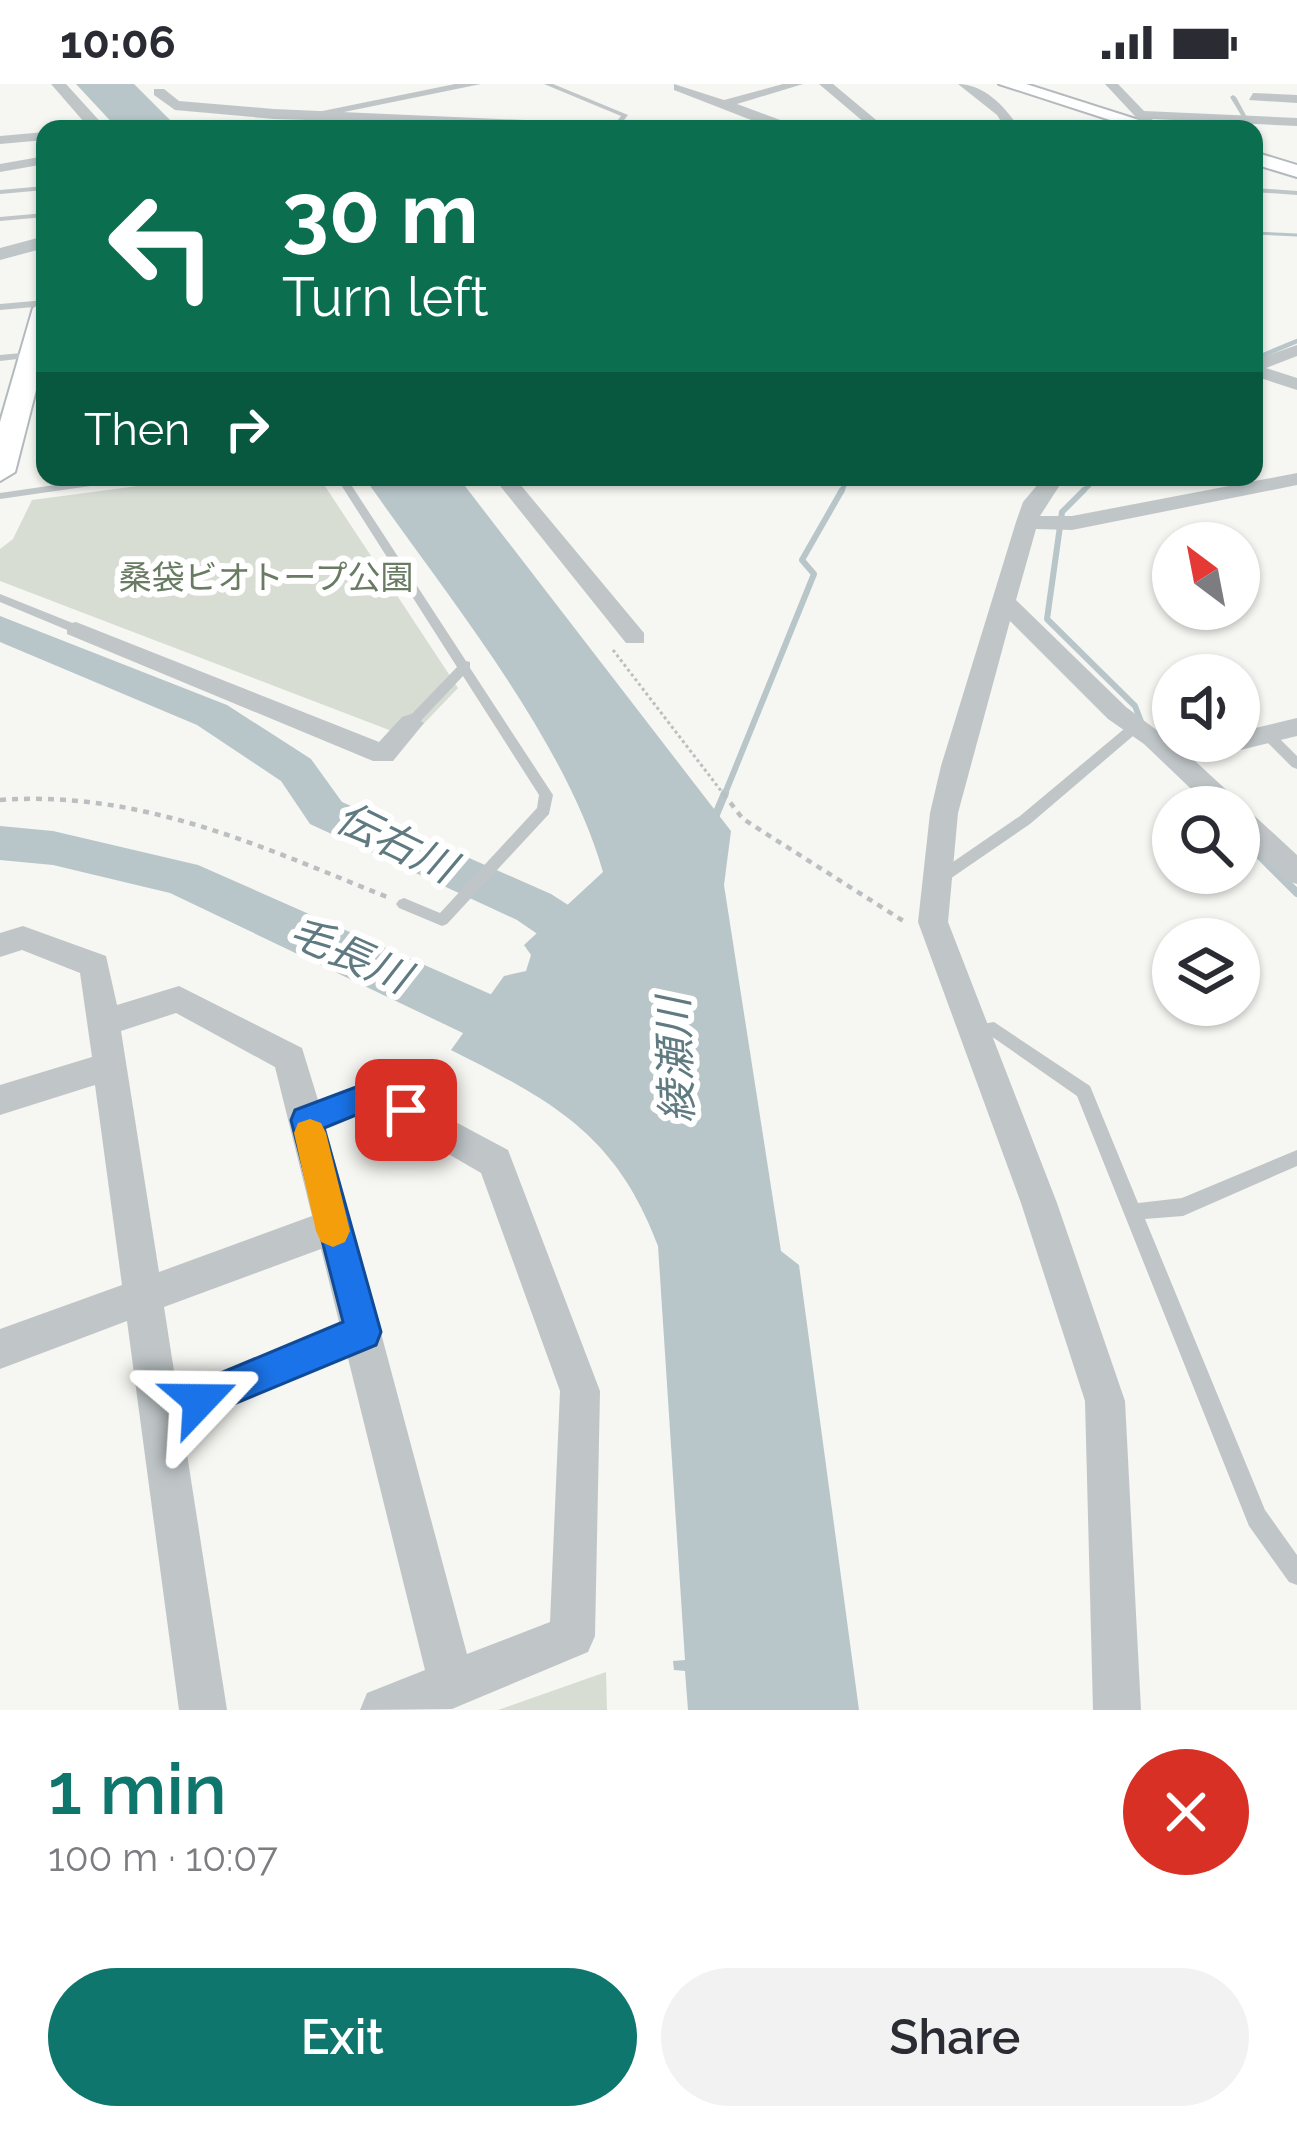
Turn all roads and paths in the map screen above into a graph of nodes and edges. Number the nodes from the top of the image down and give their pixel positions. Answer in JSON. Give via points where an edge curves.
{"nodes":[{"id":1,"x":58,"y":84,"type":"edge"},
{"id":2,"x":475,"y":84,"type":"edge"},
{"id":3,"x":547,"y":84,"type":"edge"},
{"id":4,"x":797,"y":84,"type":"edge"},
{"id":5,"x":826,"y":84,"type":"edge"},
{"id":6,"x":964,"y":84,"type":"edge"},
{"id":7,"x":1111,"y":84,"type":"edge"},
{"id":8,"x":1019,"y":85,"type":"edge"},
{"id":9,"x":678,"y":87,"type":"dead end"},
{"id":10,"x":154,"y":88,"type":"edge"},
{"id":11,"x":307,"y":88,"type":"dead end"},
{"id":12,"x":1233,"y":97,"type":"dead end"},
{"id":13,"x":1253,"y":97,"type":"dead end"},
{"id":14,"x":1278,"y":98,"type":"junction"},
{"id":15,"x":1297,"y":99,"type":"edge"},
{"id":16,"x":723,"y":104,"type":"junction"},
{"id":17,"x":311,"y":114,"type":"junction"},
{"id":18,"x":91,"y":120,"type":"edge"},
{"id":19,"x":434,"y":120,"type":"edge"},
{"id":20,"x":621,"y":120,"type":"edge"},
{"id":21,"x":765,"y":120,"type":"edge"},
{"id":22,"x":869,"y":120,"type":"edge"},
{"id":23,"x":1007,"y":120,"type":"edge"},
{"id":24,"x":1137,"y":120,"type":"edge"},
{"id":25,"x":1147,"y":120,"type":"edge"},
{"id":26,"x":1246,"y":120,"type":"edge"},
{"id":27,"x":1292,"y":122,"type":"edge"},
{"id":28,"x":36,"y":137,"type":"edge"},
{"id":29,"x":0,"y":140,"type":"edge"},
{"id":30,"x":1263,"y":161,"type":"edge"},
{"id":31,"x":36,"y":162,"type":"edge"},
{"id":32,"x":0,"y":168,"type":"edge"},
{"id":33,"x":1297,"y":171,"type":"edge"},
{"id":34,"x":36,"y":189,"type":"edge"},
{"id":35,"x":1263,"y":191,"type":"edge"},
{"id":36,"x":0,"y":192,"type":"edge"},
{"id":37,"x":1297,"y":193,"type":"edge"},
{"id":38,"x":36,"y":216,"type":"edge"},
{"id":39,"x":0,"y":219,"type":"edge"},
{"id":40,"x":36,"y":244,"type":"edge"},
{"id":41,"x":0,"y":254,"type":"edge"},
{"id":42,"x":36,"y":305,"type":"edge"},
{"id":43,"x":0,"y":307,"type":"edge"},
{"id":44,"x":36,"y":343,"type":"edge"},
{"id":45,"x":36,"y":347,"type":"edge"},
{"id":46,"x":1297,"y":350,"type":"edge"},
{"id":47,"x":0,"y":358,"type":"edge"},
{"id":48,"x":1263,"y":364,"type":"edge"},
{"id":49,"x":1263,"y":371,"type":"edge"},
{"id":50,"x":1297,"y":384,"type":"edge"},
{"id":51,"x":9,"y":414,"type":"edge"},
{"id":52,"x":0,"y":472,"type":"edge"},
{"id":53,"x":1297,"y":478,"type":"edge"},
{"id":54,"x":1263,"y":485,"type":"edge"},
{"id":55,"x":69,"y":486,"type":"edge"},
{"id":56,"x":347,"y":486,"type":"edge"},
{"id":57,"x":510,"y":486,"type":"edge"},
{"id":58,"x":1047,"y":486,"type":"edge"},
{"id":59,"x":1257,"y":486,"type":"edge"},
{"id":60,"x":0,"y":496,"type":"edge"},
{"id":61,"x":1028,"y":522,"type":"junction"},
{"id":62,"x":0,"y":598,"type":"edge"},
{"id":63,"x":1006,"y":605,"type":"junction"},
{"id":64,"x":76,"y":629,"type":"joint"},
{"id":65,"x":635,"y":638,"type":"joint"},
{"id":66,"x":466,"y":665,"type":"junction"},
{"id":67,"x":412,"y":723,"type":"joint"},
{"id":68,"x":1135,"y":727,"type":"junction"},
{"id":69,"x":1297,"y":727,"type":"edge"},
{"id":70,"x":1267,"y":734,"type":"junction"},
{"id":71,"x":1260,"y":736,"type":"edge"},
{"id":72,"x":1152,"y":740,"type":"edge"},
{"id":73,"x":1180,"y":762,"type":"edge"},
{"id":74,"x":1297,"y":764,"type":"edge"},
{"id":75,"x":1206,"y":786,"type":"edge"},
{"id":76,"x":0,"y":800,"type":"edge"},
{"id":77,"x":1260,"y":837,"type":"edge"},
{"id":78,"x":1297,"y":873,"type":"edge"},
{"id":79,"x":937,"y":880,"type":"junction"},
{"id":80,"x":404,"y":904,"type":"joint"},
{"id":81,"x":0,"y":945,"type":"edge"},
{"id":82,"x":945,"y":948,"type":"junction"},
{"id":83,"x":105,"y":1022,"type":"junction"},
{"id":84,"x":976,"y":1030,"type":"junction"},
{"id":85,"x":111,"y":1066,"type":"junction"},
{"id":86,"x":0,"y":1100,"type":"edge"},
{"id":87,"x":307,"y":1120,"type":"junction"},
{"id":88,"x":1297,"y":1159,"type":"edge"},
{"id":89,"x":1133,"y":1212,"type":"junction"},
{"id":90,"x":332,"y":1227,"type":"junction"},
{"id":91,"x":143,"y":1297,"type":"junction"},
{"id":92,"x":363,"y":1332,"type":"junction"},
{"id":93,"x":0,"y":1349,"type":"edge"},
{"id":94,"x":160,"y":1417,"type":"junction"},
{"id":95,"x":1297,"y":1574,"type":"edge"},
{"id":96,"x":452,"y":1685,"type":"junction"},
{"id":97,"x":202,"y":1710,"type":"edge"},
{"id":98,"x":384,"y":1710,"type":"edge"},
{"id":99,"x":1117,"y":1710,"type":"edge"}],
"edges":[{"from":1,"to":18,"type":"street"},
{"from":2,"to":17,"type":"street"},
{"from":3,"to":20,"type":"lane","via":[[625,115]]},
{"from":4,"to":16,"type":"street"},
{"from":5,"to":22,"type":"street"},
{"from":6,"to":23,"type":"street"},
{"from":7,"to":25,"type":"street"},
{"from":8,"to":24,"type":"main road"},
{"from":9,"to":16,"type":"street"},
{"from":10,"to":17,"type":"street","via":[[176,105]]},
{"from":11,"to":17,"type":"street"},
{"from":12,"to":26,"type":"lane"},
{"from":13,"to":14,"type":"street"},
{"from":14,"to":15,"type":"street"},
{"from":14,"to":27,"type":"street"},
{"from":16,"to":21,"type":"street"},
{"from":17,"to":19,"type":"street"},
{"from":28,"to":29,"type":"street"},
{"from":30,"to":33,"type":"main road"},
{"from":31,"to":32,"type":"street"},
{"from":34,"to":36,"type":"lane"},
{"from":35,"to":37,"type":"lane"},
{"from":38,"to":39,"type":"lane"},
{"from":40,"to":41,"type":"street"},
{"from":42,"to":43,"type":"lane"},
{"from":44,"to":47,"type":"lane"},
{"from":45,"to":51,"type":"main road"},
{"from":46,"to":48,"type":"street"},
{"from":49,"to":50,"type":"street"},
{"from":51,"to":52,"type":"main road"},
{"from":53,"to":54,"type":"street"},
{"from":55,"to":60,"type":"lane"},
{"from":56,"to":66,"type":"lane"},
{"from":57,"to":65,"type":"street"},
{"from":58,"to":61,"type":"street"},
{"from":59,"to":61,"type":"street","via":[[1072,523]]},
{"from":61,"to":63,"type":"street"},
{"from":62,"to":64,"type":"lane"},
{"from":63,"to":68,"type":"street"},
{"from":63,"to":79,"type":"street","via":[[955,766]]},
{"from":64,"to":67,"type":"street","via":[[382,754]]},
{"from":65,"to":82,"type":"path","via":[[611,652],[734,809]]},
{"from":66,"to":67,"type":"lane"},
{"from":66,"to":80,"type":"lane","via":[[546,795],[544,810],[442,920]]},
{"from":68,"to":72,"type":"street"},
{"from":68,"to":79,"type":"lane"},
{"from":69,"to":70,"type":"street"},
{"from":70,"to":71,"type":"street"},
{"from":70,"to":74,"type":"lane"},
{"from":73,"to":75,"type":"street"},
{"from":76,"to":80,"type":"path","via":[[41,794],[196,822]]},
{"from":77,"to":78,"type":"street"},
{"from":79,"to":82,"type":"street","via":[[933,922]]},
{"from":81,"to":83,"type":"street","via":[[23,938],[95,965]]},
{"from":82,"to":84,"type":"street"},
{"from":83,"to":85,"type":"street"},
{"from":83,"to":87,"type":"street","via":[[179,999],[290,1058]]},
{"from":84,"to":89,"type":"lane","via":[[994,1028],[1084,1091]]},
{"from":84,"to":99,"type":"street","via":[[1105,1401]]},
{"from":85,"to":86,"type":"street"},
{"from":85,"to":91,"type":"street"},
{"from":87,"to":90,"type":"street"},
{"from":87,"to":96,"type":"street","via":[[375,1094],[495,1162],[580,1391],[572,1636]]},
{"from":88,"to":89,"type":"lane","via":[[1183,1207]]},
{"from":89,"to":95,"type":"lane","via":[[1257,1517]]},
{"from":90,"to":91,"type":"street"},
{"from":90,"to":92,"type":"street"},
{"from":91,"to":93,"type":"street"},
{"from":91,"to":94,"type":"street"},
{"from":92,"to":94,"type":"lane"},
{"from":92,"to":96,"type":"street"},
{"from":94,"to":97,"type":"street"},
{"from":96,"to":98,"type":"street"}]}
